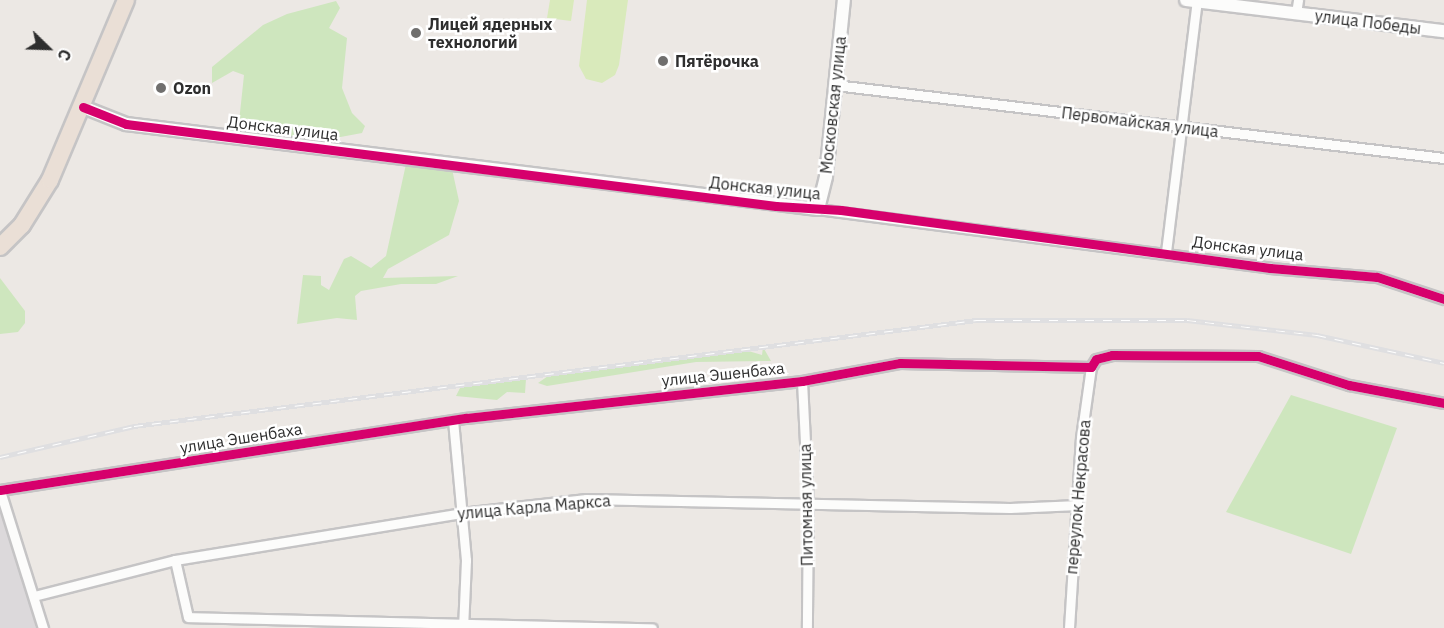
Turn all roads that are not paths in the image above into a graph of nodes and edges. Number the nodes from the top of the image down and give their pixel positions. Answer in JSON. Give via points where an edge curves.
{"nodes":[{"id":1,"x":126,"y":0,"type":"edge"},
{"id":2,"x":844,"y":0,"type":"edge"},
{"id":3,"x":1298,"y":0,"type":"edge"},
{"id":4,"x":1192,"y":1,"type":"edge"},
{"id":5,"x":1296,"y":13,"type":"junction"},
{"id":6,"x":1444,"y":31,"type":"edge"},
{"id":7,"x":836,"y":85,"type":"junction"},
{"id":8,"x":83,"y":107,"type":"junction"},
{"id":9,"x":1183,"y":127,"type":"junction"},
{"id":10,"x":1444,"y":158,"type":"edge"},
{"id":11,"x":818,"y":209,"type":"junction"},
{"id":12,"x":0,"y":247,"type":"edge"},
{"id":13,"x":1166,"y":252,"type":"junction"},
{"id":14,"x":1444,"y":298,"type":"edge"},
{"id":15,"x":1091,"y":367,"type":"junction"},
{"id":16,"x":802,"y":381,"type":"junction"},
{"id":17,"x":1444,"y":403,"type":"edge"},
{"id":18,"x":453,"y":420,"type":"junction"},
{"id":19,"x":0,"y":490,"type":"edge"},
{"id":20,"x":808,"y":502,"type":"junction"},
{"id":21,"x":1078,"y":505,"type":"junction"},
{"id":22,"x":462,"y":513,"type":"junction"},
{"id":23,"x":175,"y":560,"type":"junction"},
{"id":24,"x":34,"y":596,"type":"junction"},
{"id":25,"x":463,"y":626,"type":"edge"},
{"id":26,"x":1067,"y":626,"type":"edge"},
{"id":27,"x":43,"y":628,"type":"edge"},
{"id":28,"x":652,"y":628,"type":"edge"},
{"id":29,"x":807,"y":628,"type":"edge"}],
"edges":[{"from":1,"to":8,"type":"highway"},
{"from":2,"to":7,"type":"street","name":"Московская улица"},
{"from":3,"to":5,"type":"street"},
{"from":4,"to":5,"type":"street","name":"улица Победы"},
{"from":4,"to":9,"type":"street"},
{"from":5,"to":6,"type":"street","name":"улица Победы"},
{"from":7,"to":9,"type":"street","name":"Первомайская улица"},
{"from":7,"to":11,"type":"street","name":"Московская улица","via":[[826,176]]},
{"from":8,"to":11,"type":"street","name":"Донская улица","via":[[126,124]]},
{"from":8,"to":12,"type":"highway","via":[[37,205]]},
{"from":9,"to":10,"type":"street","name":"Первомайская улица"},
{"from":9,"to":13,"type":"street"},
{"from":11,"to":13,"type":"street","name":"Донская улица"},
{"from":13,"to":14,"type":"street","name":"Донская улица","via":[[1270,268],[1377,277]]},
{"from":15,"to":16,"type":"street","name":"улица Эшенбаха","via":[[900,363]]},
{"from":15,"to":17,"type":"street","name":"улица Эшенбаха","via":[[1096,359],[1112,355],[1258,356],[1349,385]]},
{"from":15,"to":21,"type":"street","name":"переулок Некрасова","via":[[1081,438]]},
{"from":16,"to":18,"type":"street","name":"улица Эшенбаха"},
{"from":16,"to":20,"type":"street","name":"Питомная улица"},
{"from":18,"to":19,"type":"street","name":"улица Эшенбаха"},
{"from":18,"to":22,"type":"street"},
{"from":19,"to":24,"type":"street"},
{"from":20,"to":21,"type":"street","name":"улица Карла Маркса","via":[[1010,508]]},
{"from":20,"to":22,"type":"street","name":"улица Карла Маркса","via":[[586,499]]},
{"from":20,"to":29,"type":"street","name":"Питомная улица"},
{"from":21,"to":26,"type":"street","name":"переулок Некрасова"},
{"from":22,"to":23,"type":"street","name":"улица Карла Маркса"},
{"from":22,"to":25,"type":"street","via":[[466,560]]},
{"from":23,"to":24,"type":"street","name":"улица Карла Маркса"},
{"from":23,"to":25,"type":"street","via":[[188,617]]},
{"from":24,"to":27,"type":"street"},
{"from":25,"to":28,"type":"street"}]}
